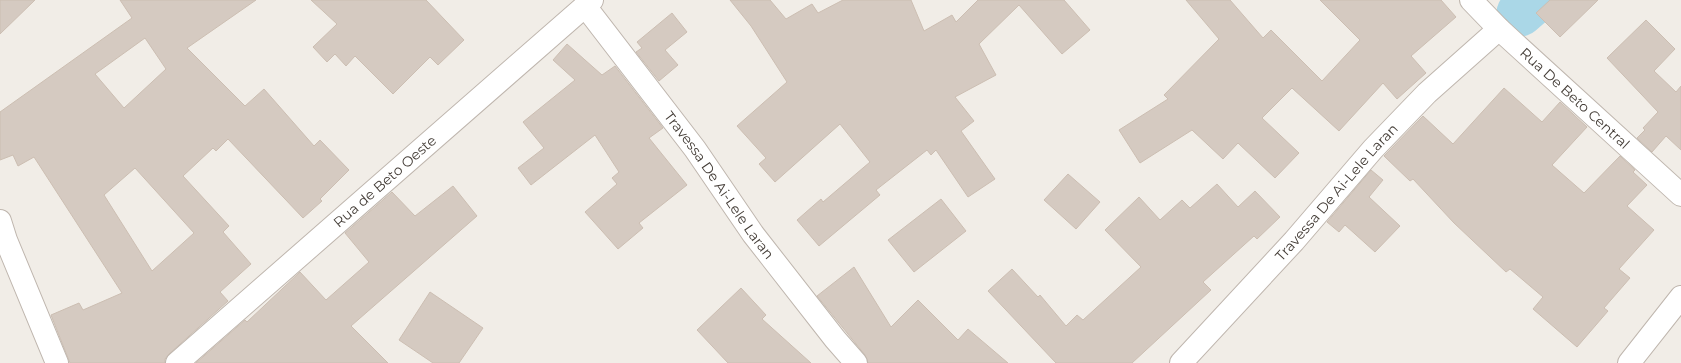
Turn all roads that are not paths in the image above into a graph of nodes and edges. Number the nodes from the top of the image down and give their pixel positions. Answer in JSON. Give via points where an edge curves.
{"nodes":[{"id":1,"x":1471,"y":0,"type":"edge"},
{"id":2,"x":588,"y":3,"type":"edge"},
{"id":3,"x":1499,"y":29,"type":"junction"},
{"id":4,"x":1681,"y":195,"type":"edge"},
{"id":5,"x":0,"y":221,"type":"edge"},
{"id":6,"x":1681,"y":297,"type":"edge"},
{"id":7,"x":57,"y":363,"type":"edge"},
{"id":8,"x":177,"y":363,"type":"edge"},
{"id":9,"x":856,"y":363,"type":"edge"},
{"id":10,"x":1181,"y":363,"type":"edge"},
{"id":11,"x":1629,"y":363,"type":"edge"}],
"edges":[{"from":1,"to":3,"type":"street","name":"Rua De Beto Central"},
{"from":2,"to":8,"type":"street","name":"Rua de Beto Oeste"},
{"from":2,"to":9,"type":"street","name":"Travessa De Ai-Lele Laran","via":[[695,149],[753,234]]},
{"from":3,"to":4,"type":"street","name":"Rua De Beto Central"},
{"from":3,"to":10,"type":"street","name":"Travessa De Ai-Lele Laran","via":[[1427,93],[1373,150],[1294,242]]},
{"from":5,"to":7,"type":"street"},
{"from":6,"to":11,"type":"street"}]}
